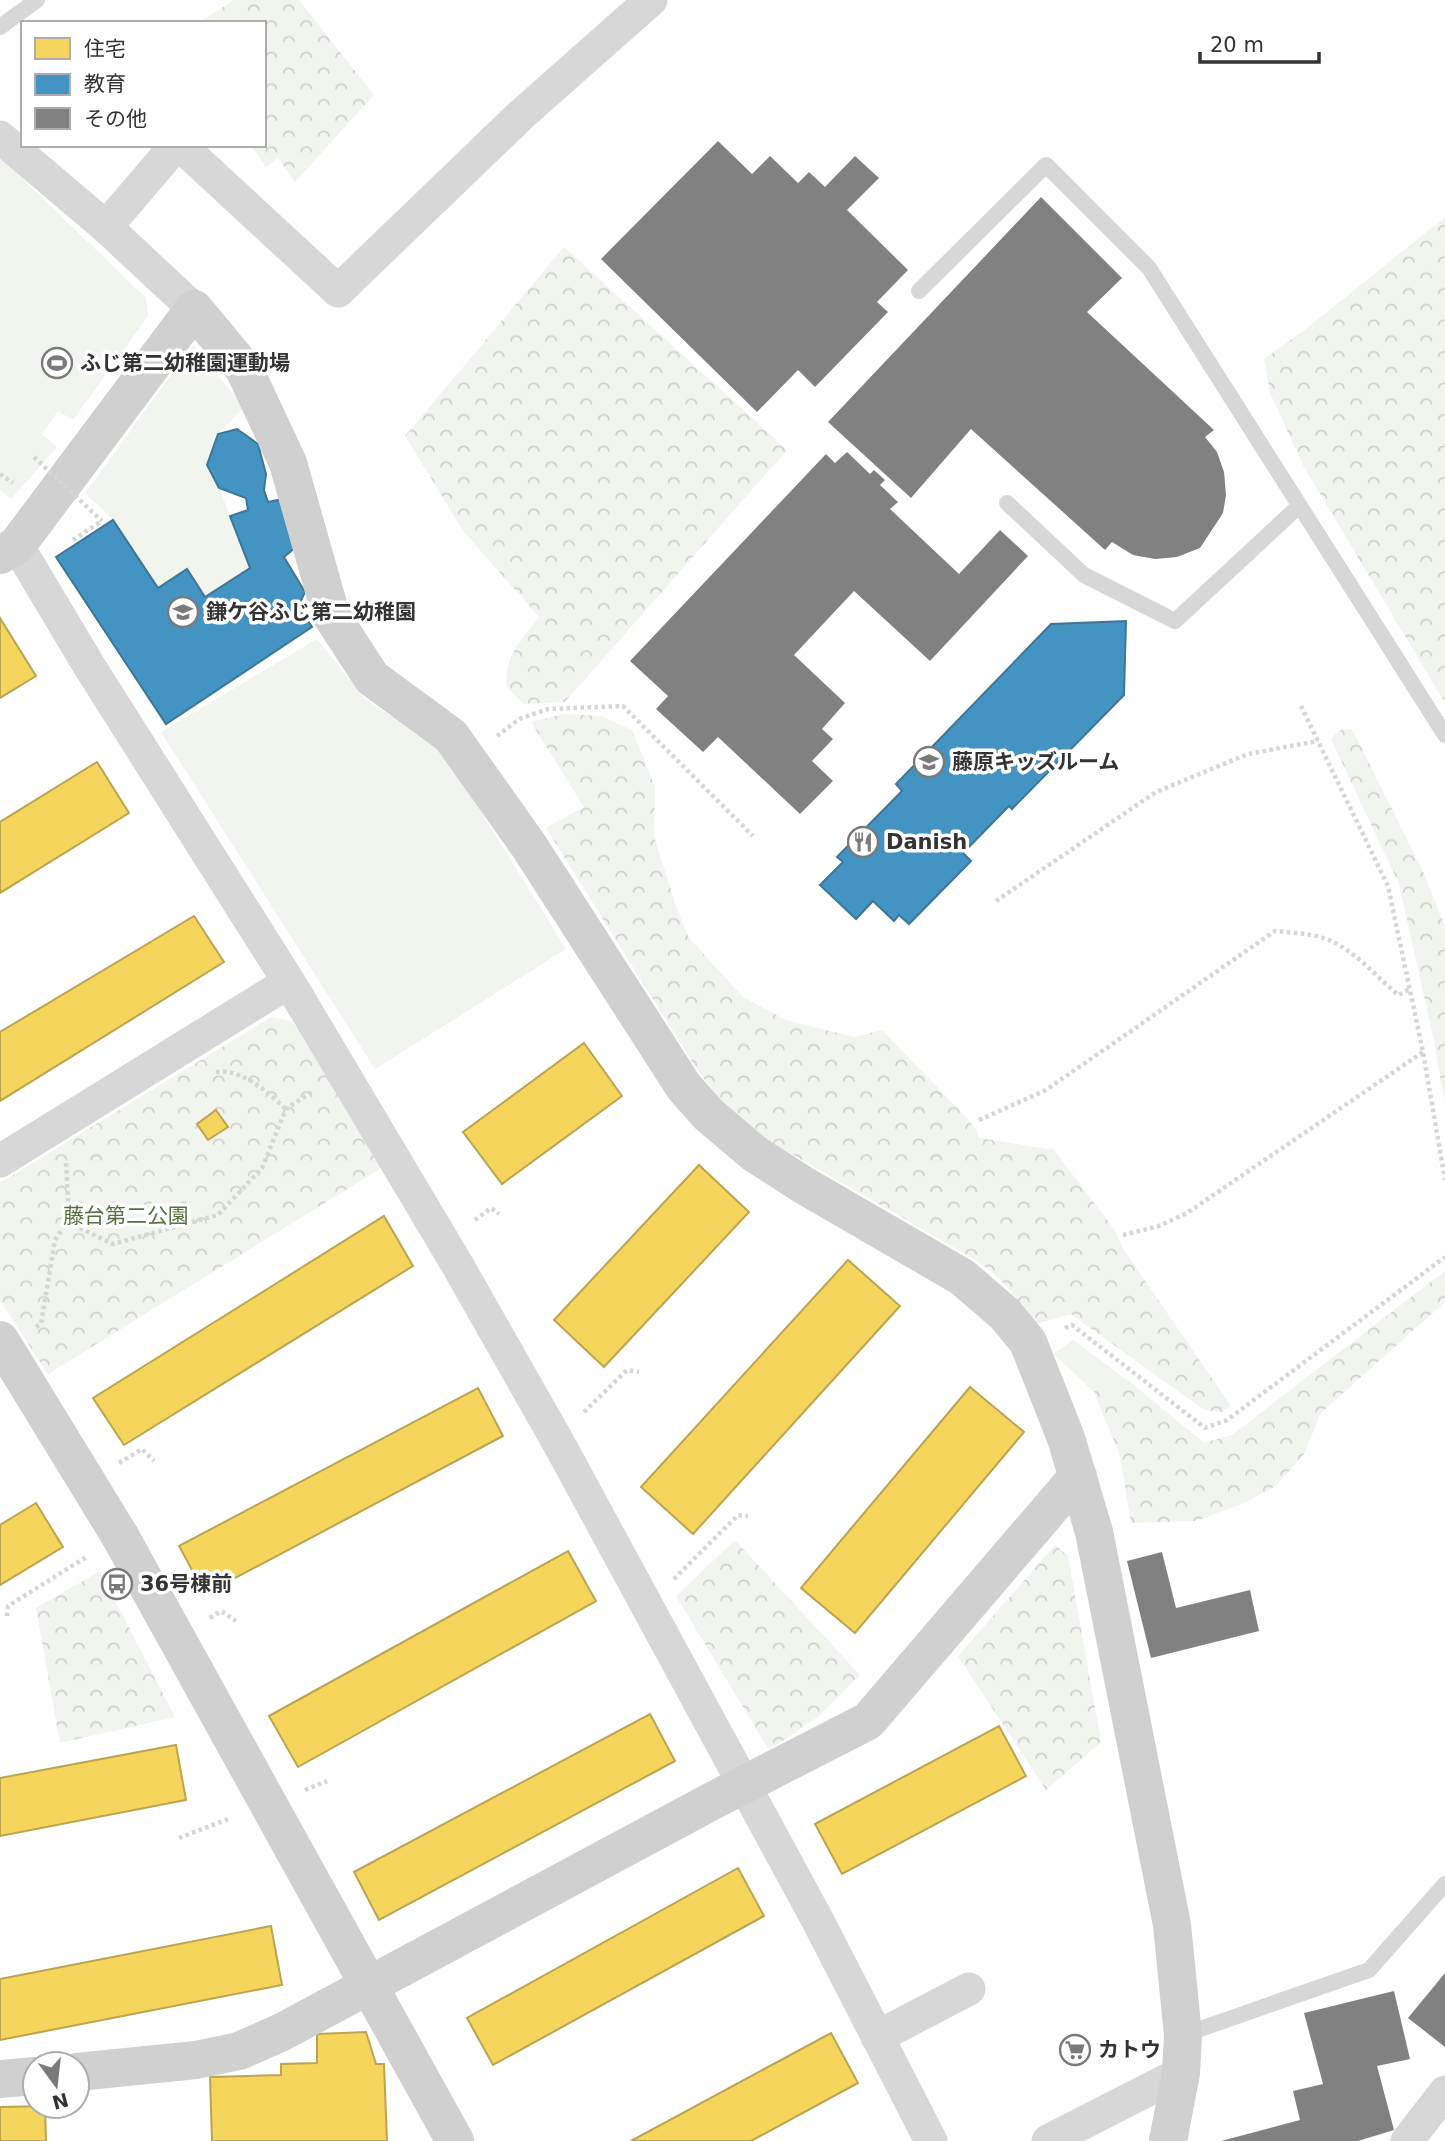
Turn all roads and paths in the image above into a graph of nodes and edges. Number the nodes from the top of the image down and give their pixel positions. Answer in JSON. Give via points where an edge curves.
{"nodes":[{"id":1,"x":37,"y":0,"type":"edge"},
{"id":2,"x":651,"y":0,"type":"edge"},
{"id":3,"x":0,"y":27,"type":"edge"},
{"id":4,"x":0,"y":137,"type":"edge"},
{"id":5,"x":176,"y":147,"type":"edge"},
{"id":6,"x":180,"y":147,"type":"edge"},
{"id":7,"x":106,"y":227,"type":"junction"},
{"id":8,"x":919,"y":291,"type":"dead end"},
{"id":9,"x":194,"y":309,"type":"junction"},
{"id":10,"x":34,"y":457,"type":"dead end"},
{"id":11,"x":1007,"y":503,"type":"dead end"},
{"id":12,"x":1299,"y":506,"type":"junction"},
{"id":13,"x":90,"y":521,"type":"dead end"},
{"id":14,"x":79,"y":528,"type":"dead end"},
{"id":15,"x":68,"y":535,"type":"dead end"},
{"id":16,"x":8,"y":550,"type":"edge"},
{"id":17,"x":1301,"y":706,"type":"dead end"},
{"id":18,"x":1445,"y":735,"type":"edge"},
{"id":19,"x":1318,"y":740,"type":"junction"},
{"id":20,"x":468,"y":759,"type":"junction"},
{"id":21,"x":753,"y":836,"type":"dead end"},
{"id":22,"x":996,"y":901,"type":"dead end"},
{"id":23,"x":289,"y":982,"type":"junction"},
{"id":24,"x":1410,"y":989,"type":"junction"},
{"id":25,"x":1423,"y":1052,"type":"junction"},
{"id":26,"x":208,"y":1074,"type":"dead end"},
{"id":27,"x":316,"y":1088,"type":"dead end"},
{"id":28,"x":286,"y":1110,"type":"junction"},
{"id":29,"x":979,"y":1120,"type":"dead end"},
{"id":30,"x":65,"y":1154,"type":"dead end"},
{"id":31,"x":0,"y":1161,"type":"edge"},
{"id":32,"x":1445,"y":1180,"type":"edge"},
{"id":33,"x":67,"y":1222,"type":"junction"},
{"id":34,"x":1123,"y":1236,"type":"dead end"},
{"id":35,"x":1445,"y":1257,"type":"edge"},
{"id":36,"x":17,"y":1335,"type":"edge"},
{"id":37,"x":1028,"y":1342,"type":"junction"},
{"id":38,"x":639,"y":1372,"type":"dead end"},
{"id":39,"x":558,"y":1442,"type":"junction"},
{"id":40,"x":1078,"y":1476,"type":"junction"},
{"id":41,"x":748,"y":1516,"type":"dead end"},
{"id":42,"x":120,"y":1536,"type":"junction"},
{"id":43,"x":672,"y":1580,"type":"dead end"},
{"id":44,"x":7,"y":1616,"type":"dead end"},
{"id":45,"x":743,"y":1785,"type":"junction"},
{"id":46,"x":1445,"y":1884,"type":"edge"},
{"id":47,"x":370,"y":1985,"type":"junction"},
{"id":48,"x":969,"y":1989,"type":"dead end"},
{"id":49,"x":1183,"y":2035,"type":"junction"},
{"id":50,"x":877,"y":2037,"type":"junction"},
{"id":51,"x":91,"y":2071,"type":"edge"},
{"id":52,"x":1181,"y":2073,"type":"junction"},
{"id":53,"x":21,"y":2077,"type":"edge"},
{"id":54,"x":0,"y":2079,"type":"edge"},
{"id":55,"x":1445,"y":2092,"type":"edge"},
{"id":56,"x":455,"y":2141,"type":"edge"},
{"id":57,"x":931,"y":2141,"type":"edge"},
{"id":58,"x":1048,"y":2141,"type":"edge"},
{"id":59,"x":1168,"y":2141,"type":"edge"},
{"id":60,"x":1407,"y":2141,"type":"edge"}],
"edges":[{"from":1,"to":3,"type":"lane"},
{"from":2,"to":6,"type":"street","via":[[521,115],[338,290]]},
{"from":4,"to":7,"type":"street"},
{"from":5,"to":7,"type":"street"},
{"from":7,"to":9,"type":"street"},
{"from":8,"to":12,"type":"lane","via":[[1046,164],[1149,268]]},
{"from":9,"to":16,"type":"street"},
{"from":9,"to":20,"type":"street","via":[[244,369],[288,463],[331,615],[372,677],[451,736]]},
{"from":10,"to":15,"type":"path","bridge":true,"via":[[102,522],[71,541]]},
{"from":11,"to":12,"type":"lane","via":[[1084,575],[1175,621]]},
{"from":12,"to":18,"type":"lane"},
{"from":13,"to":14,"type":"path"},
{"from":16,"to":23,"type":"street","via":[[88,664]]},
{"from":17,"to":19,"type":"path"},
{"from":19,"to":22,"type":"path","via":[[1248,754],[1156,792]]},
{"from":19,"to":24,"type":"path","via":[[1388,886]]},
{"from":20,"to":21,"type":"path","via":[[529,715],[548,709],[623,706]]},
{"from":20,"to":37,"type":"street","via":[[684,1087],[709,1115],[755,1154],[804,1186],[962,1277],[1005,1314]]},
{"from":23,"to":31,"type":"street"},
{"from":23,"to":39,"type":"street"},
{"from":24,"to":25,"type":"path"},
{"from":24,"to":29,"type":"path","via":[[1398,995],[1330,941],[1275,931],[1046,1090]]},
{"from":25,"to":32,"type":"path"},
{"from":25,"to":34,"type":"path","via":[[1187,1213]]},
{"from":26,"to":28,"type":"path","via":[[227,1070],[263,1088]]},
{"from":27,"to":28,"type":"path"},
{"from":28,"to":33,"type":"path","via":[[262,1168],[218,1215],[113,1244]]},
{"from":30,"to":33,"type":"path"},
{"from":33,"to":36,"type":"path","via":[[55,1240],[41,1324]]},
{"from":35,"to":37,"type":"path","via":[[1227,1420],[1205,1428],[1072,1325]]},
{"from":36,"to":42,"type":"street"},
{"from":37,"to":40,"type":"street"},
{"from":38,"to":39,"type":"path","via":[[627,1370]]},
{"from":39,"to":45,"type":"street"},
{"from":40,"to":45,"type":"street","via":[[868,1721]]},
{"from":40,"to":49,"type":"street","via":[[1094,1532],[1172,1924]]},
{"from":41,"to":43,"type":"path","via":[[738,1515]]},
{"from":42,"to":44,"type":"path","via":[[8,1606]]},
{"from":42,"to":47,"type":"street"},
{"from":45,"to":47,"type":"street"},
{"from":45,"to":50,"type":"street"},
{"from":46,"to":49,"type":"lane","via":[[1369,1970]]},
{"from":47,"to":51,"type":"street","via":[[239,2051]]},
{"from":47,"to":56,"type":"street"},
{"from":48,"to":50,"type":"street"},
{"from":49,"to":52,"type":"street"},
{"from":50,"to":57,"type":"street"},
{"from":52,"to":58,"type":"street"},
{"from":52,"to":59,"type":"street"},
{"from":53,"to":54,"type":"street"},
{"from":55,"to":60,"type":"street"}]}
